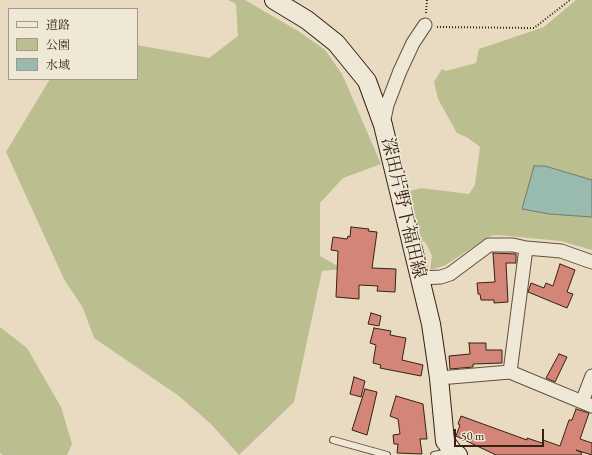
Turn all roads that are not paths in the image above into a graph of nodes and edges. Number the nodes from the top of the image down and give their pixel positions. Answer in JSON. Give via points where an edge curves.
{"nodes":[{"id":1,"x":274,"y":0,"type":"edge"},
{"id":2,"x":425,"y":26,"type":"road end"},
{"id":3,"x":383,"y":124,"type":"junction"},
{"id":4,"x":526,"y":248,"type":"junction"},
{"id":5,"x":592,"y":262,"type":"edge"},
{"id":6,"x":420,"y":278,"type":"junction"},
{"id":7,"x":510,"y":372,"type":"junction"},
{"id":8,"x":592,"y":376,"type":"edge"},
{"id":9,"x":439,"y":378,"type":"junction"},
{"id":10,"x":587,"y":404,"type":"edge"},
{"id":11,"x":333,"y":440,"type":"dead end"},
{"id":12,"x":445,"y":452,"type":"edge"},
{"id":13,"x":387,"y":455,"type":"edge"}],
"edges":[{"from":1,"to":3,"type":"main road","name":"深田片野下福田線","via":[[307,20],[336,43],[367,81]]},
{"from":2,"to":3,"type":"street","via":[[413,43],[400,70]]},
{"from":3,"to":6,"type":"main road","name":"深田片野下福田線"},
{"from":4,"to":5,"type":"street","via":[[561,251]]},
{"from":4,"to":6,"type":"street","via":[[490,245],[450,274]]},
{"from":4,"to":7,"type":"street"},
{"from":6,"to":9,"type":"main road","name":"深田片野下福田線","via":[[431,324]]},
{"from":7,"to":9,"type":"street"},
{"from":7,"to":10,"type":"street"},
{"from":8,"to":10,"type":"street"},
{"from":9,"to":12,"type":"main road","name":"深田片野下福田線"},
{"from":11,"to":13,"type":"lane"}]}
